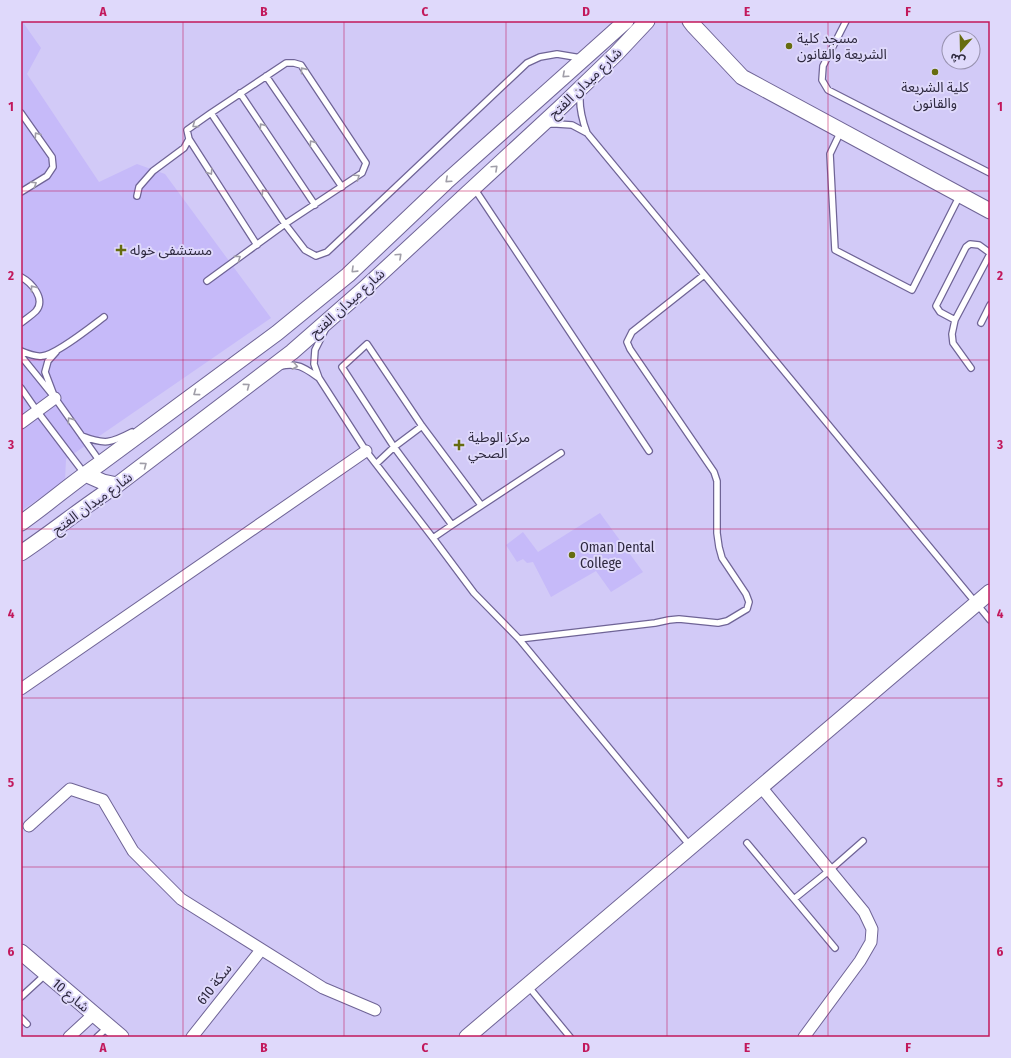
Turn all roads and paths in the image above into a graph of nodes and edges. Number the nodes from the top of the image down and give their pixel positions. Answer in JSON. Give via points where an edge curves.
{"nodes":[{"id":1,"x":626,"y":21,"type":"edge"},
{"id":2,"x":846,"y":21,"type":"edge"},
{"id":3,"x":689,"y":22,"type":"edge"},
{"id":4,"x":648,"y":23,"type":"edge"},
{"id":5,"x":614,"y":27,"type":"edge"},
{"id":6,"x":584,"y":59,"type":"junction"},
{"id":7,"x":266,"y":76,"type":"junction"},
{"id":8,"x":580,"y":89,"type":"junction"},
{"id":9,"x":240,"y":93,"type":"junction"},
{"id":10,"x":21,"y":113,"type":"edge"},
{"id":11,"x":211,"y":113,"type":"junction"},
{"id":12,"x":542,"y":124,"type":"junction"},
{"id":13,"x":841,"y":131,"type":"junction"},
{"id":14,"x":587,"y":133,"type":"junction"},
{"id":15,"x":189,"y":139,"type":"junction"},
{"id":16,"x":990,"y":173,"type":"edge"},
{"id":17,"x":342,"y":187,"type":"junction"},
{"id":18,"x":474,"y":188,"type":"junction"},
{"id":19,"x":21,"y":192,"type":"edge"},
{"id":20,"x":960,"y":195,"type":"junction"},
{"id":21,"x":137,"y":196,"type":"dead end"},
{"id":22,"x":315,"y":204,"type":"junction"},
{"id":23,"x":990,"y":212,"type":"edge"},
{"id":24,"x":285,"y":224,"type":"junction"},
{"id":25,"x":257,"y":245,"type":"junction"},
{"id":26,"x":990,"y":253,"type":"edge"},
{"id":27,"x":704,"y":275,"type":"junction"},
{"id":28,"x":21,"y":277,"type":"edge"},
{"id":29,"x":206,"y":281,"type":"dead end"},
{"id":30,"x":990,"y":305,"type":"edge"},
{"id":31,"x":104,"y":317,"type":"dead end"},
{"id":32,"x":332,"y":317,"type":"junction"},
{"id":33,"x":955,"y":320,"type":"junction"},
{"id":34,"x":21,"y":323,"type":"edge"},
{"id":35,"x":981,"y":323,"type":"dead end"},
{"id":36,"x":57,"y":350,"type":"junction"},
{"id":37,"x":21,"y":351,"type":"edge"},
{"id":38,"x":21,"y":356,"type":"edge"},
{"id":39,"x":971,"y":368,"type":"dead end"},
{"id":40,"x":269,"y":370,"type":"junction"},
{"id":41,"x":319,"y":378,"type":"junction"},
{"id":42,"x":21,"y":388,"type":"edge"},
{"id":43,"x":55,"y":398,"type":"junction"},
{"id":44,"x":37,"y":411,"type":"junction"},
{"id":45,"x":160,"y":420,"type":"junction"},
{"id":46,"x":21,"y":423,"type":"edge"},
{"id":47,"x":422,"y":426,"type":"junction"},
{"id":48,"x":82,"y":436,"type":"junction"},
{"id":49,"x":394,"y":447,"type":"junction"},
{"id":50,"x":366,"y":451,"type":"junction"},
{"id":51,"x":649,"y":452,"type":"dead end"},
{"id":52,"x":561,"y":453,"type":"dead end"},
{"id":53,"x":101,"y":463,"type":"junction"},
{"id":54,"x":376,"y":464,"type":"junction"},
{"id":55,"x":85,"y":474,"type":"junction"},
{"id":56,"x":106,"y":488,"type":"junction"},
{"id":57,"x":481,"y":506,"type":"junction"},
{"id":58,"x":21,"y":523,"type":"edge"},
{"id":59,"x":452,"y":524,"type":"junction"},
{"id":60,"x":433,"y":538,"type":"junction"},
{"id":61,"x":21,"y":553,"type":"edge"},
{"id":62,"x":990,"y":592,"type":"edge"},
{"id":63,"x":977,"y":603,"type":"junction"},
{"id":64,"x":990,"y":620,"type":"edge"},
{"id":65,"x":519,"y":639,"type":"junction"},
{"id":66,"x":21,"y":689,"type":"edge"},
{"id":67,"x":761,"y":787,"type":"junction"},
{"id":68,"x":29,"y":826,"type":"dead end"},
{"id":69,"x":863,"y":841,"type":"dead end"},
{"id":70,"x":747,"y":843,"type":"dead end"},
{"id":71,"x":691,"y":847,"type":"junction"},
{"id":72,"x":830,"y":870,"type":"junction"},
{"id":73,"x":794,"y":899,"type":"junction"},
{"id":74,"x":836,"y":948,"type":"dead end"},
{"id":75,"x":261,"y":950,"type":"junction"},
{"id":76,"x":21,"y":952,"type":"edge"},
{"id":77,"x":46,"y":974,"type":"junction"},
{"id":78,"x":528,"y":986,"type":"junction"},
{"id":79,"x":21,"y":997,"type":"edge"},
{"id":80,"x":375,"y":1010,"type":"dead end"},
{"id":81,"x":94,"y":1014,"type":"junction"},
{"id":82,"x":21,"y":1018,"type":"edge"},
{"id":83,"x":27,"y":1024,"type":"dead end"},
{"id":84,"x":109,"y":1026,"type":"junction"},
{"id":85,"x":69,"y":1037,"type":"edge"},
{"id":86,"x":97,"y":1037,"type":"edge"},
{"id":87,"x":121,"y":1037,"type":"edge"},
{"id":88,"x":192,"y":1037,"type":"edge"},
{"id":89,"x":467,"y":1037,"type":"edge"},
{"id":90,"x":570,"y":1037,"type":"edge"},
{"id":91,"x":804,"y":1037,"type":"edge"}],
"edges":[{"from":1,"to":5,"type":"main road","name":"شارع ميدان الفتح"},
{"from":2,"to":16,"type":"lane","via":[[823,66],[822,80],[828,90]]},
{"from":3,"to":13,"type":"main road","via":[[742,77]]},
{"from":4,"to":8,"type":"main road","name":"شارع ميدان الفتح"},
{"from":5,"to":6,"type":"main road","name":"شارع ميدان الفتح"},
{"from":6,"to":24,"type":"lane","via":[[557,54],[540,56],[527,63],[327,252],[316,256],[305,250]]},
{"from":6,"to":45,"type":"main road","name":"شارع ميدان الفتح","one_way":true,"via":[[446,182],[348,275],[277,333]]},
{"from":7,"to":9,"type":"lane"},
{"from":17,"to":7,"type":"lane","one_way":true},
{"from":17,"to":7,"type":"lane","one_way":true,"via":[[362,173],[366,163],[301,65],[286,63]]},
{"from":8,"to":12,"type":"main road","name":"شارع ميدان الفتح"},
{"from":8,"to":14,"type":"lane","via":[[579,102]]},
{"from":9,"to":11,"type":"lane"},
{"from":22,"to":9,"type":"lane","one_way":true},
{"from":19,"to":10,"type":"lane","one_way":true,"via":[[47,176],[54,167],[52,157]]},
{"from":11,"to":15,"type":"lane","one_way":true,"via":[[187,130]]},
{"from":24,"to":11,"type":"lane","one_way":true},
{"from":12,"to":14,"type":"lane","via":[[572,125]]},
{"from":18,"to":12,"type":"main road","name":"شارع ميدان الفتح","one_way":true},
{"from":13,"to":20,"type":"main road"},
{"from":13,"to":20,"type":"lane","via":[[830,154],[835,250],[912,290]]},
{"from":14,"to":27,"type":"lane"},
{"from":15,"to":21,"type":"lane","via":[[184,148],[153,171],[139,187]]},
{"from":15,"to":25,"type":"lane","one_way":true},
{"from":17,"to":22,"type":"lane"},
{"from":32,"to":18,"type":"main road","name":"شارع ميدان الفتح","one_way":true},
{"from":18,"to":51,"type":"lane"},
{"from":20,"to":23,"type":"main road"},
{"from":22,"to":24,"type":"lane"},
{"from":24,"to":25,"type":"lane"},
{"from":29,"to":25,"type":"lane","one_way":true},
{"from":26,"to":33,"type":"lane"},
{"from":26,"to":33,"type":"lane","via":[[979,245],[970,244],[966,247],[936,306],[940,312]]},
{"from":27,"to":63,"type":"lane"},
{"from":27,"to":65,"type":"lane","via":[[632,332],[628,342],[630,349],[714,472],[717,481],[719,548],[722,558],[746,594],[749,602],[747,609],[727,621],[718,623],[679,619]]},
{"from":34,"to":28,"type":"lane","one_way":true,"via":[[36,310],[39,302],[34,288]]},
{"from":30,"to":35,"type":"lane"},
{"from":31,"to":36,"type":"lane"},
{"from":32,"to":40,"type":"main road","name":"شارع ميدان الفتح"},
{"from":32,"to":41,"type":"lane","via":[[315,350],[314,364]]},
{"from":33,"to":39,"type":"lane","via":[[953,343]]},
{"from":36,"to":37,"type":"lane","via":[[43,356]]},
{"from":36,"to":43,"type":"lane","via":[[48,361],[45,372]]},
{"from":38,"to":43,"type":"lane"},
{"from":40,"to":41,"type":"lane","one_way":true,"via":[[294,364]]},
{"from":56,"to":40,"type":"main road","name":"شارع ميدان الفتح","one_way":true},
{"from":41,"to":50,"type":"lane"},
{"from":42,"to":44,"type":"lane"},
{"from":43,"to":44,"type":"street"},
{"from":48,"to":43,"type":"lane","one_way":true},
{"from":44,"to":46,"type":"street"},
{"from":44,"to":55,"type":"lane"},
{"from":45,"to":48,"type":"lane","via":[[108,442],[96,442]]},
{"from":45,"to":53,"type":"main road","name":"شارع ميدان الفتح"},
{"from":47,"to":49,"type":"lane"},
{"from":47,"to":49,"type":"lane","via":[[367,344],[342,367]]},
{"from":47,"to":57,"type":"lane"},
{"from":48,"to":53,"type":"lane"},
{"from":49,"to":54,"type":"lane"},
{"from":49,"to":59,"type":"lane"},
{"from":50,"to":54,"type":"lane"},
{"from":50,"to":66,"type":"street"},
{"from":52,"to":57,"type":"lane"},
{"from":53,"to":55,"type":"main road","name":"شارع ميدان الفتح"},
{"from":53,"to":56,"type":"main road"},
{"from":54,"to":60,"type":"lane"},
{"from":55,"to":56,"type":"main road"},
{"from":55,"to":58,"type":"main road","name":"شارع ميدان الفتح"},
{"from":56,"to":61,"type":"main road","name":"شارع ميدان الفتح","via":[[44,538]]},
{"from":57,"to":59,"type":"lane"},
{"from":59,"to":60,"type":"lane"},
{"from":60,"to":65,"type":"lane","via":[[474,593]]},
{"from":62,"to":63,"type":"main road"},
{"from":63,"to":64,"type":"lane"},
{"from":63,"to":67,"type":"main road"},
{"from":65,"to":71,"type":"lane"},
{"from":67,"to":71,"type":"main road"},
{"from":67,"to":72,"type":"street"},
{"from":68,"to":75,"type":"street","via":[[70,789],[103,800],[133,851],[181,899]]},
{"from":69,"to":72,"type":"lane"},
{"from":70,"to":73,"type":"lane"},
{"from":71,"to":78,"type":"main road"},
{"from":72,"to":73,"type":"lane"},
{"from":72,"to":91,"type":"street","via":[[864,912],[872,929],[871,942]]},
{"from":73,"to":74,"type":"lane"},
{"from":75,"to":80,"type":"street","via":[[322,988]]},
{"from":75,"to":88,"type":"street","name":"سكة 610"},
{"from":76,"to":77,"type":"main road","name":"شارع 10"},
{"from":77,"to":79,"type":"lane"},
{"from":77,"to":81,"type":"main road","name":"شارع 10"},
{"from":78,"to":89,"type":"main road"},
{"from":78,"to":90,"type":"lane"},
{"from":81,"to":84,"type":"main road","name":"شارع 10"},
{"from":81,"to":85,"type":"street"},
{"from":82,"to":83,"type":"lane"},
{"from":84,"to":86,"type":"lane"},
{"from":84,"to":87,"type":"main road","name":"شارع 10"}]}
